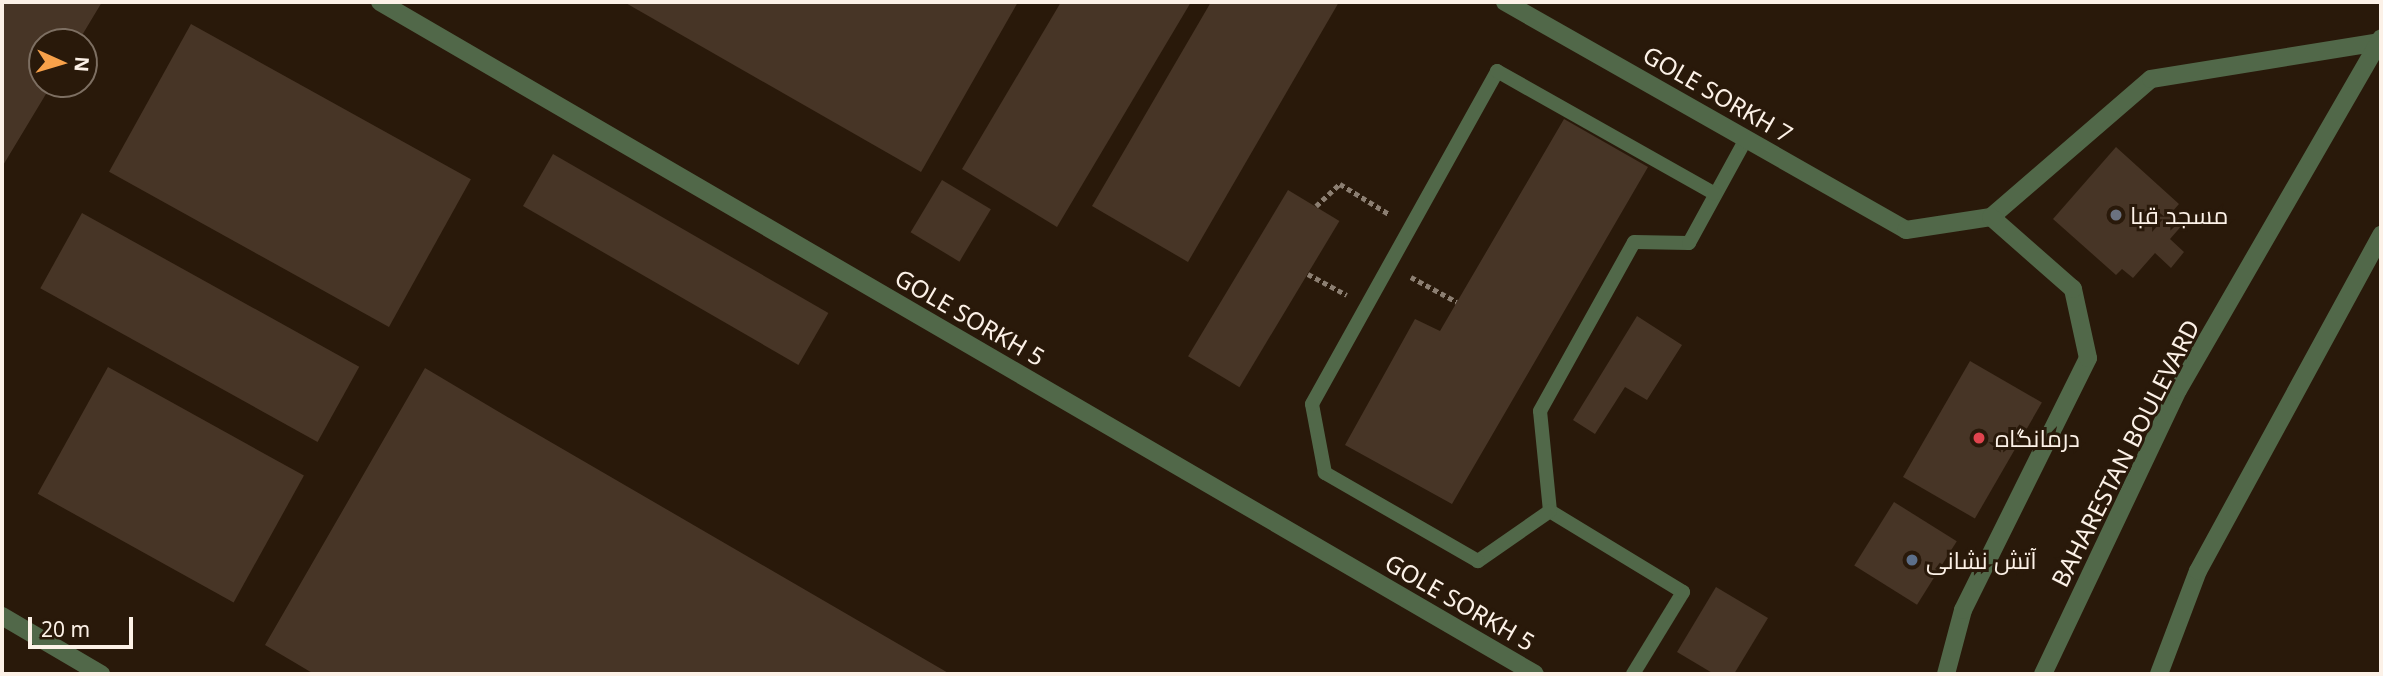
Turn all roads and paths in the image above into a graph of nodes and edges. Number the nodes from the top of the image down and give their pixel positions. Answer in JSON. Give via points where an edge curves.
{"nodes":[{"id":1,"x":380,"y":2,"type":"edge"},
{"id":2,"x":1505,"y":2,"type":"edge"},
{"id":3,"x":2380,"y":40,"type":"edge"},
{"id":4,"x":1746,"y":139,"type":"junction"},
{"id":5,"x":1715,"y":194,"type":"junction"},
{"id":6,"x":1315,"y":206,"type":"dead end"},
{"id":7,"x":1991,"y":217,"type":"junction"},
{"id":8,"x":1410,"y":226,"type":"junction"},
{"id":9,"x":2381,"y":235,"type":"edge"},
{"id":10,"x":1389,"y":265,"type":"junction"},
{"id":11,"x":1308,"y":274,"type":"dead end"},
{"id":12,"x":1457,"y":302,"type":"dead end"},
{"id":13,"x":1366,"y":305,"type":"junction"},
{"id":14,"x":1550,"y":511,"type":"junction"},
{"id":15,"x":2,"y":616,"type":"edge"},
{"id":16,"x":102,"y":674,"type":"edge"},
{"id":17,"x":1535,"y":674,"type":"edge"},
{"id":18,"x":1633,"y":674,"type":"edge"},
{"id":19,"x":1946,"y":674,"type":"edge"},
{"id":20,"x":2043,"y":674,"type":"edge"},
{"id":21,"x":2159,"y":674,"type":"edge"}],
"edges":[{"from":1,"to":17,"type":"street","name":"GOLE SORKH 5"},
{"from":2,"to":4,"type":"street","name":"GOLE SORKH 7"},
{"from":3,"to":7,"type":"street","via":[[2151,79]]},
{"from":3,"to":20,"type":"street","name":"BAHARESTAN BOULEVARD","via":[[2178,390]]},
{"from":4,"to":5,"type":"lane"},
{"from":4,"to":7,"type":"street","name":"GOLE SORKH 7","via":[[1906,230]]},
{"from":5,"to":8,"type":"lane","via":[[1497,71]]},
{"from":5,"to":14,"type":"lane","via":[[1689,243],[1634,242],[1539,411]]},
{"from":6,"to":8,"type":"path","via":[[1340,184]]},
{"from":7,"to":19,"type":"street","via":[[2073,289],[2088,358],[1963,610]]},
{"from":8,"to":10,"type":"lane"},
{"from":9,"to":21,"type":"street","via":[[2198,571]]},
{"from":10,"to":12,"type":"path"},
{"from":10,"to":13,"type":"lane"},
{"from":11,"to":13,"type":"path"},
{"from":13,"to":14,"type":"lane","via":[[1312,404],[1325,473],[1478,561]]},
{"from":14,"to":18,"type":"lane","via":[[1683,592]]},
{"from":15,"to":16,"type":"street"}]}
